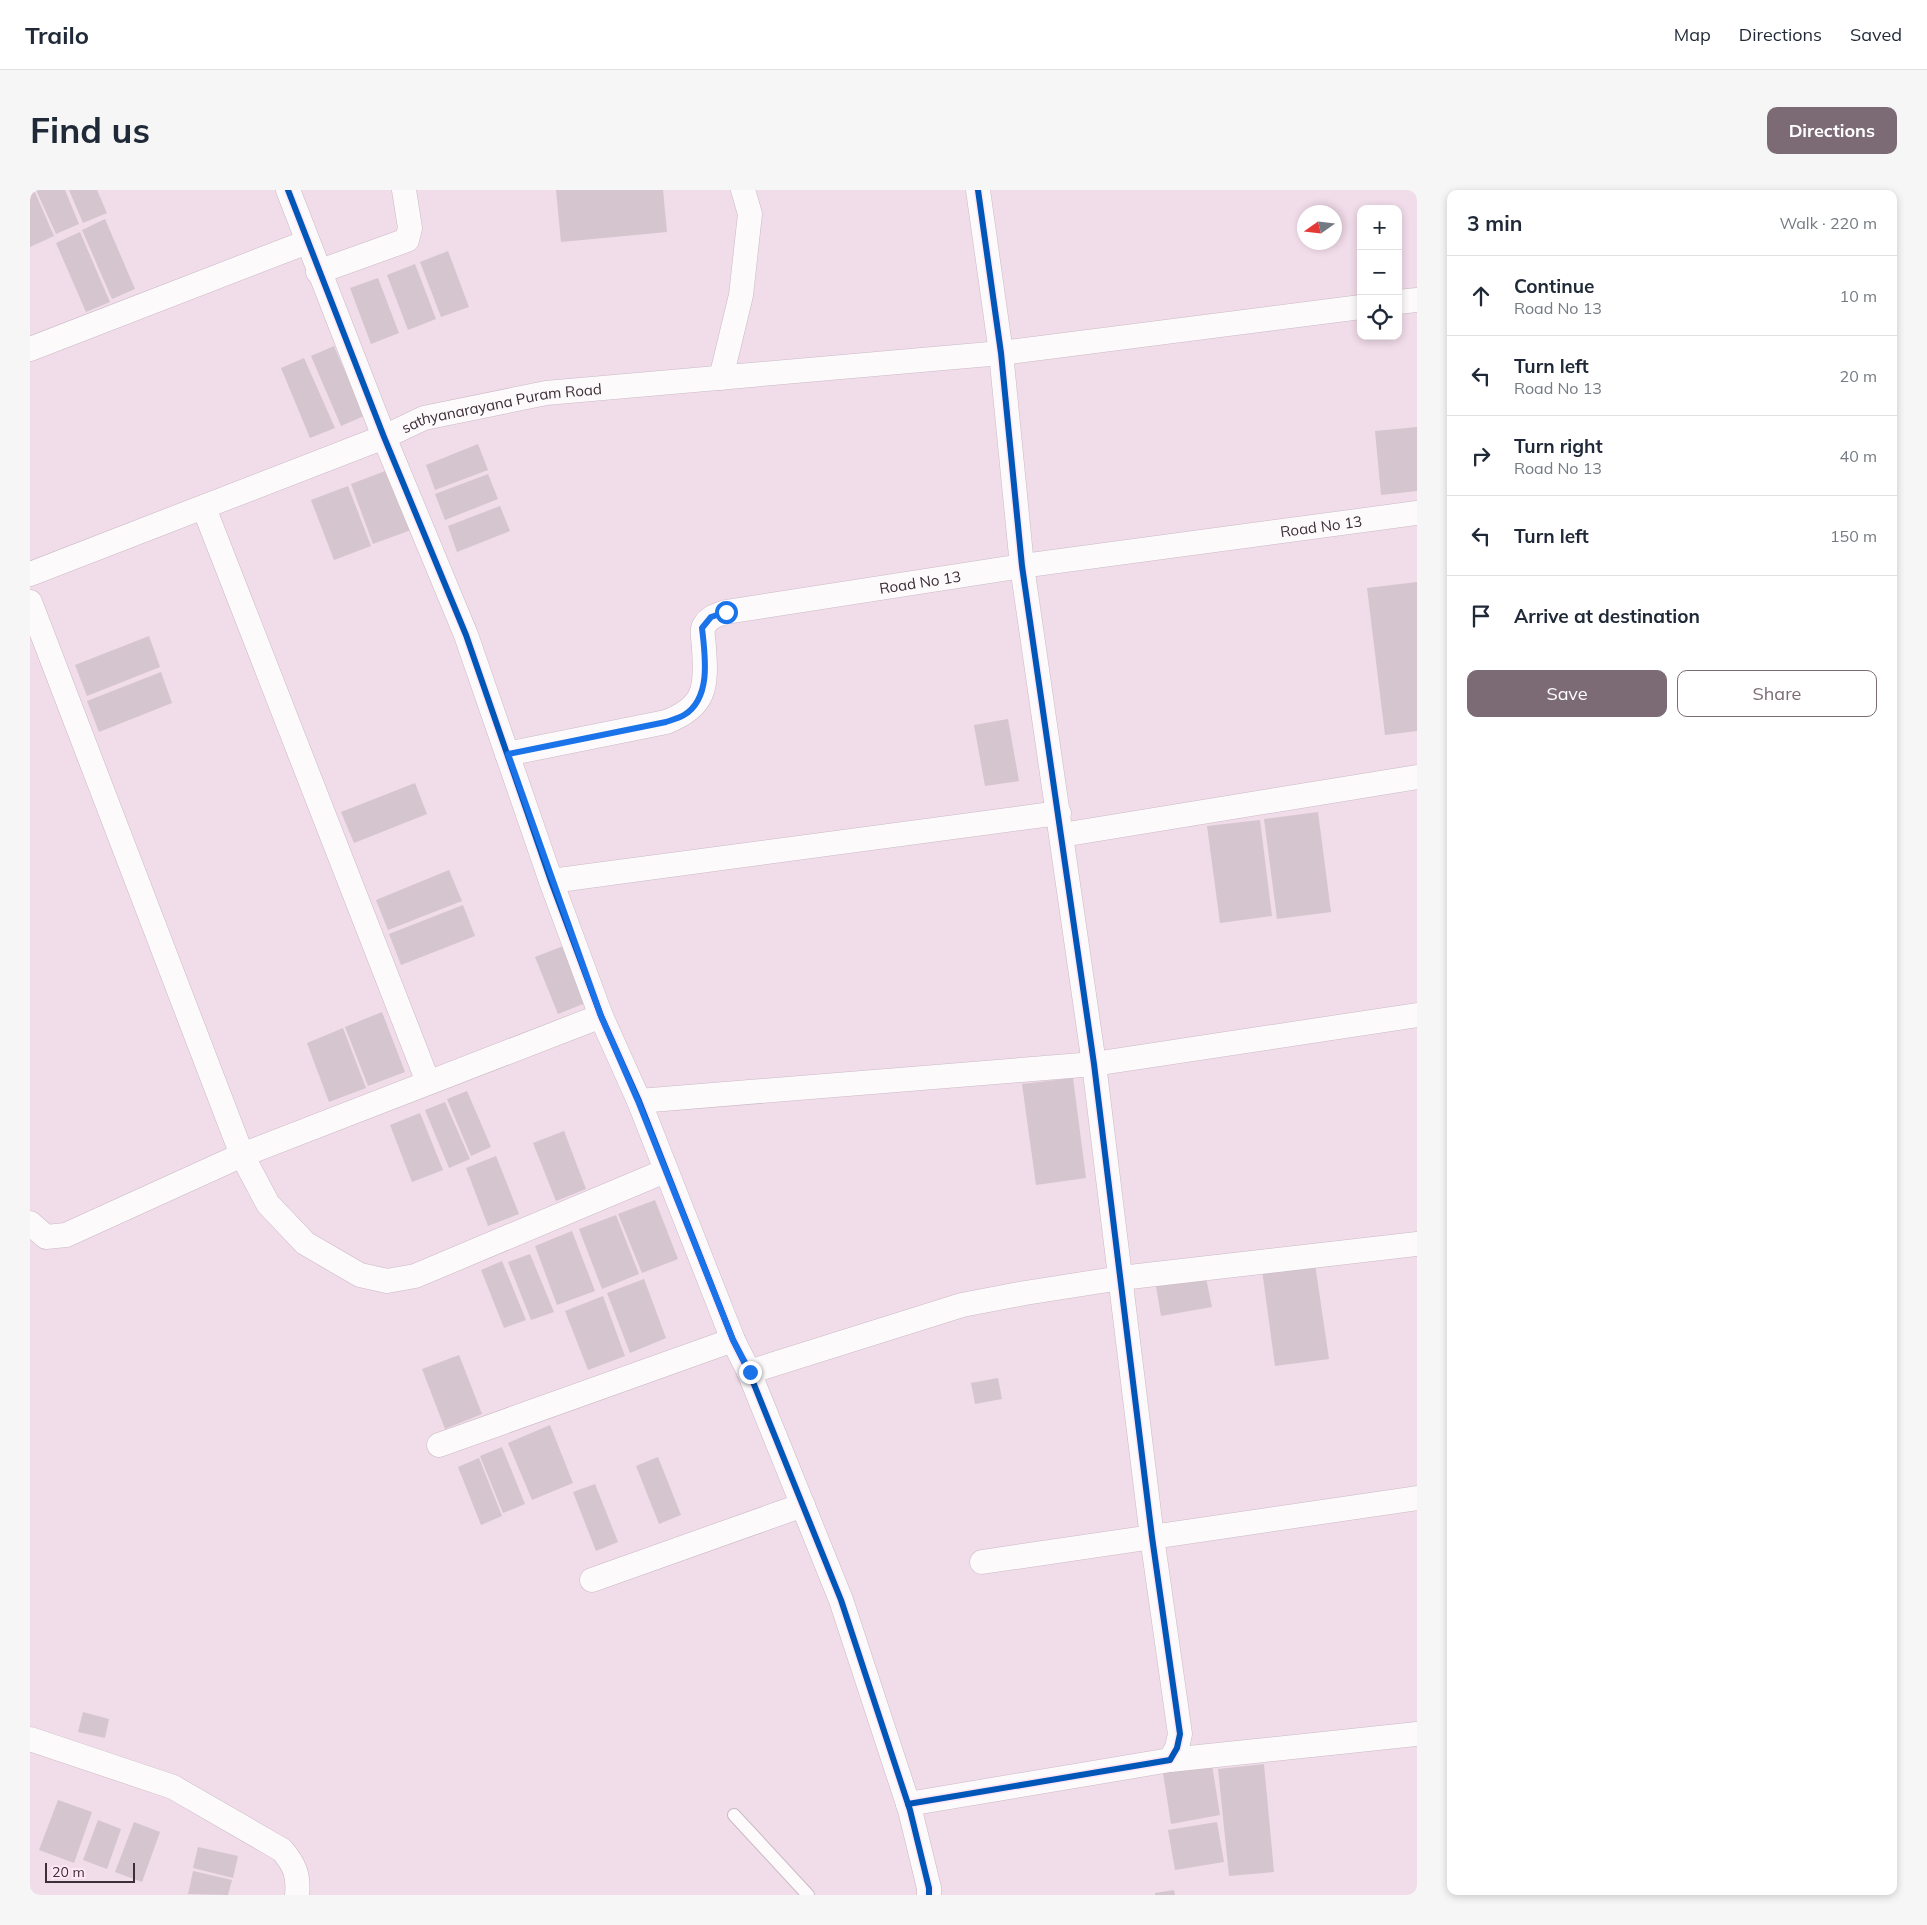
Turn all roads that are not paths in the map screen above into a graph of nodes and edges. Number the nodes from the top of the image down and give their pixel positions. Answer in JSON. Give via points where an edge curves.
{"nodes":[{"id":1,"x":288,"y":190,"type":"edge"},
{"id":2,"x":404,"y":190,"type":"edge"},
{"id":3,"x":743,"y":190,"type":"edge"},
{"id":4,"x":978,"y":190,"type":"edge"},
{"id":5,"x":307,"y":242,"type":"junction"},
{"id":6,"x":318,"y":272,"type":"junction"},
{"id":7,"x":1417,"y":300,"type":"edge"},
{"id":8,"x":1402,"y":302,"type":"edge"},
{"id":9,"x":1357,"y":308,"type":"edge"},
{"id":10,"x":30,"y":349,"type":"edge"},
{"id":11,"x":1001,"y":353,"type":"junction"},
{"id":12,"x":721,"y":378,"type":"junction"},
{"id":13,"x":384,"y":437,"type":"junction"},
{"id":14,"x":204,"y":508,"type":"junction"},
{"id":15,"x":1417,"y":513,"type":"edge"},
{"id":16,"x":1022,"y":566,"type":"junction"},
{"id":17,"x":30,"y":574,"type":"edge"},
{"id":18,"x":30,"y":602,"type":"edge"},
{"id":19,"x":508,"y":754,"type":"junction"},
{"id":20,"x":1417,"y":777,"type":"edge"},
{"id":21,"x":1061,"y":824,"type":"junction"},
{"id":22,"x":551,"y":881,"type":"junction"},
{"id":23,"x":1417,"y":1015,"type":"edge"},
{"id":24,"x":601,"y":1016,"type":"junction"},
{"id":25,"x":1094,"y":1064,"type":"junction"},
{"id":26,"x":428,"y":1082,"type":"junction"},
{"id":27,"x":638,"y":1101,"type":"junction"},
{"id":28,"x":242,"y":1155,"type":"junction"},
{"id":29,"x":665,"y":1171,"type":"junction"},
{"id":30,"x":30,"y":1223,"type":"edge"},
{"id":31,"x":1417,"y":1244,"type":"edge"},
{"id":32,"x":1121,"y":1278,"type":"junction"},
{"id":33,"x":733,"y":1340,"type":"junction"},
{"id":34,"x":750,"y":1372,"type":"junction"},
{"id":35,"x":439,"y":1445,"type":"dead end"},
{"id":36,"x":1417,"y":1498,"type":"edge"},
{"id":37,"x":803,"y":1505,"type":"junction"},
{"id":38,"x":1152,"y":1537,"type":"junction"},
{"id":39,"x":982,"y":1562,"type":"dead end"},
{"id":40,"x":592,"y":1580,"type":"dead end"},
{"id":41,"x":1417,"y":1734,"type":"edge"},
{"id":42,"x":30,"y":1739,"type":"edge"},
{"id":43,"x":1170,"y":1760,"type":"junction"},
{"id":44,"x":908,"y":1804,"type":"junction"},
{"id":45,"x":734,"y":1815,"type":"dead end"},
{"id":46,"x":296,"y":1895,"type":"edge"},
{"id":47,"x":808,"y":1895,"type":"edge"},
{"id":48,"x":929,"y":1895,"type":"edge"}],
"edges":[{"from":1,"to":5,"type":"street"},
{"from":2,"to":6,"type":"street","via":[[410,228],[407,240]]},
{"from":3,"to":12,"type":"street","via":[[750,214],[741,295]]},
{"from":4,"to":11,"type":"street"},
{"from":5,"to":6,"type":"street"},
{"from":5,"to":10,"type":"street"},
{"from":6,"to":13,"type":"street"},
{"from":7,"to":8,"type":"street"},
{"from":9,"to":11,"type":"street","name":"sathyanarayana Puram Road"},
{"from":11,"to":12,"type":"street","name":"sathyanarayana Puram Road"},
{"from":11,"to":16,"type":"street"},
{"from":12,"to":13,"type":"street","name":"sathyanarayana Puram Road","via":[[546,394],[424,418]]},
{"from":13,"to":14,"type":"street","name":"sathyanarayana Puram Road"},
{"from":13,"to":19,"type":"street","via":[[466,635]]},
{"from":14,"to":17,"type":"street","name":"sathyanarayana Puram Road"},
{"from":14,"to":26,"type":"street"},
{"from":15,"to":16,"type":"street","name":"Road No 13"},
{"from":16,"to":19,"type":"street","name":"Road No 13","via":[[726,612],[711,617],[702,628],[704,682],[699,700],[685,715],[666,722]]},
{"from":16,"to":21,"type":"street"},
{"from":18,"to":28,"type":"street"},
{"from":19,"to":22,"type":"street"},
{"from":20,"to":21,"type":"street"},
{"from":21,"to":22,"type":"street"},
{"from":21,"to":25,"type":"street"},
{"from":22,"to":24,"type":"street"},
{"from":23,"to":25,"type":"street"},
{"from":24,"to":26,"type":"street"},
{"from":24,"to":27,"type":"street"},
{"from":25,"to":27,"type":"street"},
{"from":25,"to":32,"type":"street"},
{"from":26,"to":28,"type":"street"},
{"from":27,"to":29,"type":"street"},
{"from":28,"to":29,"type":"street","via":[[268,1204],[305,1243],[360,1275],[387,1281],[415,1276]]},
{"from":28,"to":30,"type":"street","via":[[66,1235],[46,1237]]},
{"from":29,"to":33,"type":"street"},
{"from":31,"to":32,"type":"street"},
{"from":32,"to":34,"type":"street","via":[[962,1305]]},
{"from":32,"to":38,"type":"street"},
{"from":33,"to":34,"type":"street"},
{"from":33,"to":35,"type":"street"},
{"from":34,"to":37,"type":"street"},
{"from":36,"to":38,"type":"street"},
{"from":37,"to":40,"type":"street"},
{"from":37,"to":44,"type":"street","via":[[840,1600]]},
{"from":38,"to":39,"type":"street"},
{"from":38,"to":43,"type":"street","via":[[1180,1734]]},
{"from":41,"to":43,"type":"street"},
{"from":42,"to":46,"type":"street","via":[[173,1787],[282,1850],[294,1864],[298,1878]]},
{"from":43,"to":44,"type":"street"},
{"from":44,"to":48,"type":"street"},
{"from":45,"to":47,"type":"lane"}]}
